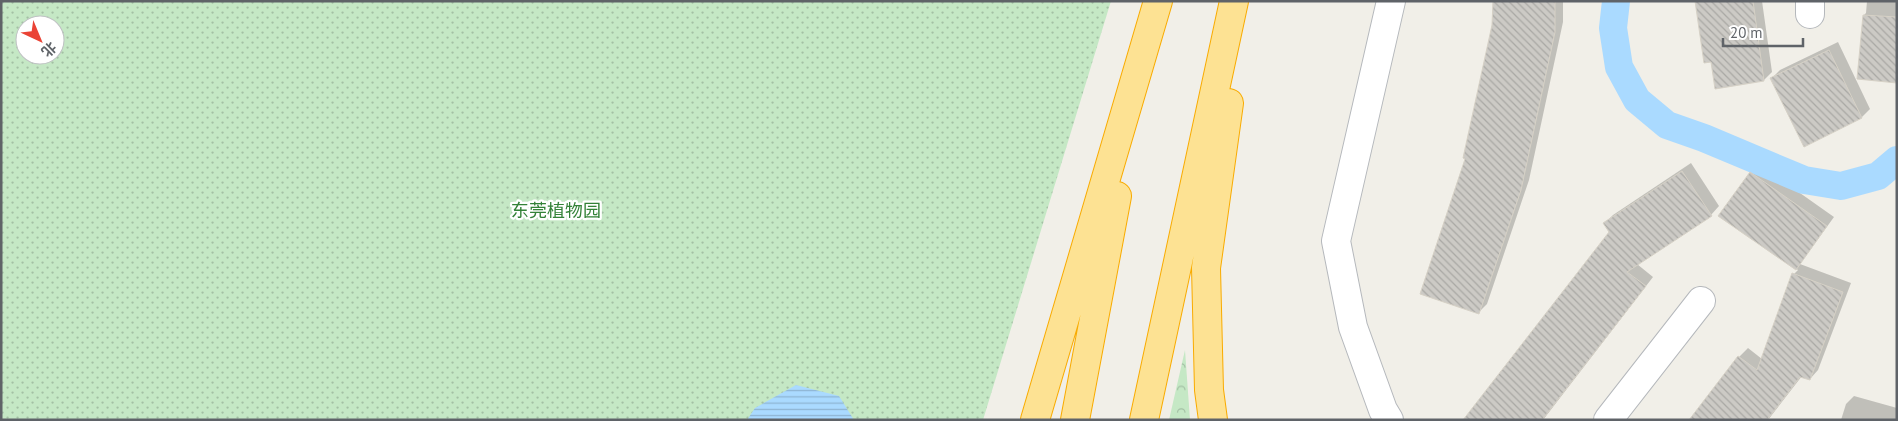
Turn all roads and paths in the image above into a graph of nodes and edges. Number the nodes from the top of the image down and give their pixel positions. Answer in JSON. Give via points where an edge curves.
{"nodes":[{"id":1,"x":1158,"y":1,"type":"edge"},
{"id":2,"x":1234,"y":1,"type":"edge"},
{"id":3,"x":1244,"y":1,"type":"edge"},
{"id":4,"x":1391,"y":1,"type":"edge"},
{"id":5,"x":1146,"y":48,"type":"junction"},
{"id":6,"x":1701,"y":301,"type":"dead end"},
{"id":7,"x":1035,"y":420,"type":"edge"},
{"id":8,"x":1075,"y":420,"type":"edge"},
{"id":9,"x":1144,"y":420,"type":"edge"},
{"id":10,"x":1212,"y":420,"type":"edge"},
{"id":11,"x":1388,"y":420,"type":"edge"},
{"id":12,"x":1608,"y":420,"type":"edge"}],
"edges":[{"from":1,"to":5,"type":"highway"},
{"from":2,"to":9,"type":"highway"},
{"from":3,"to":10,"type":"highway","via":[[1206,268]]},
{"from":4,"to":11,"type":"lane","via":[[1336,241],[1353,327]]},
{"from":5,"to":7,"type":"highway"},
{"from":5,"to":8,"type":"highway"},
{"from":6,"to":12,"type":"lane"}]}
